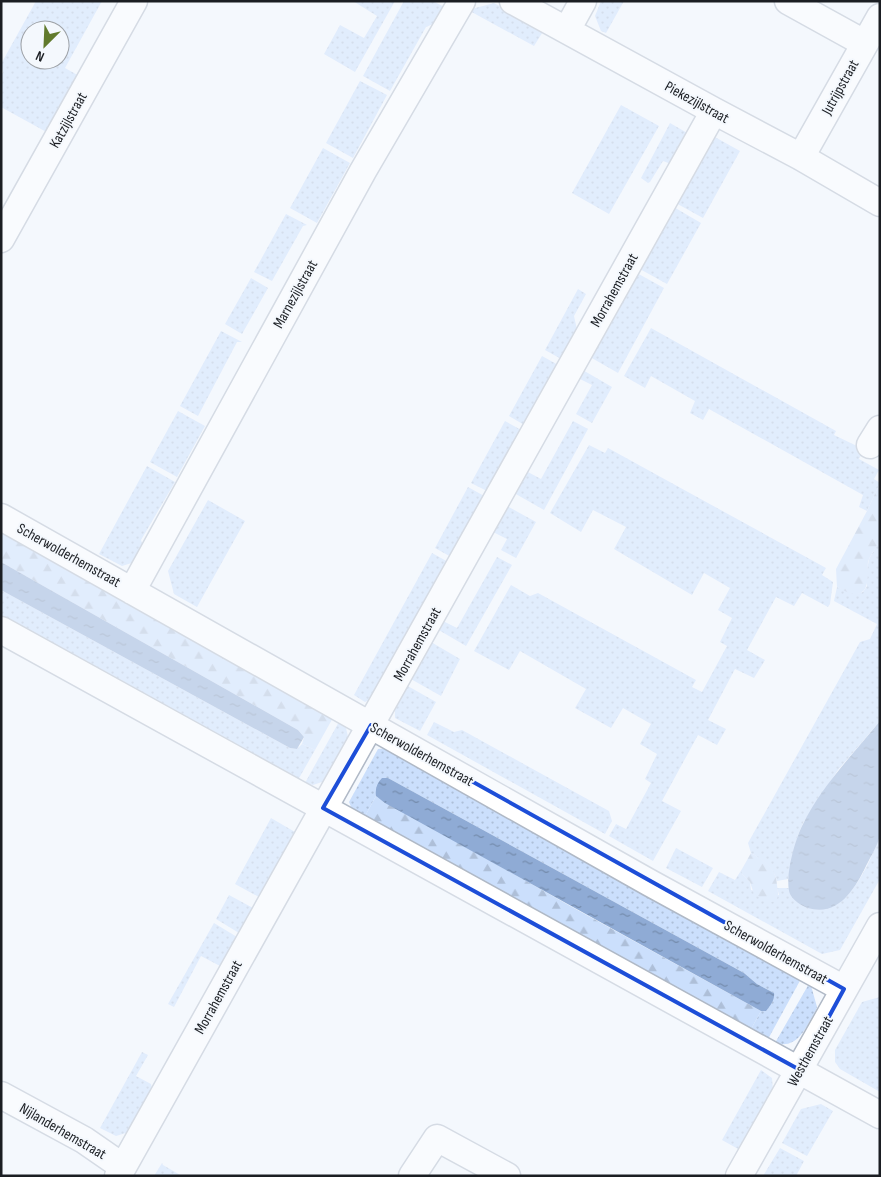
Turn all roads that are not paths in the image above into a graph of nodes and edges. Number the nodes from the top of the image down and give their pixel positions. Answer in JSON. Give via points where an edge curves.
{"nodes":[{"id":1,"x":134,"y":1,"type":"edge"},
{"id":2,"x":462,"y":1,"type":"edge"},
{"id":3,"x":513,"y":1,"type":"edge"},
{"id":4,"x":583,"y":1,"type":"edge"},
{"id":5,"x":788,"y":1,"type":"edge"},
{"id":6,"x":880,"y":16,"type":"edge"},
{"id":7,"x":567,"y":30,"type":"junction"},
{"id":8,"x":864,"y":43,"type":"junction"},
{"id":9,"x":714,"y":111,"type":"junction"},
{"id":10,"x":801,"y":157,"type":"junction"},
{"id":11,"x":880,"y":203,"type":"edge"},
{"id":12,"x":1,"y":239,"type":"edge"},
{"id":13,"x":1,"y":517,"type":"edge"},
{"id":14,"x":132,"y":590,"type":"junction"},
{"id":15,"x":1,"y":630,"type":"edge"},
{"id":16,"x":371,"y":725,"type":"junction"},
{"id":17,"x":323,"y":808,"type":"junction"},
{"id":18,"x":880,"y":926,"type":"edge"},
{"id":19,"x":844,"y":989,"type":"junction"},
{"id":20,"x":800,"y":1070,"type":"junction"},
{"id":21,"x":1,"y":1095,"type":"edge"},
{"id":22,"x":880,"y":1115,"type":"edge"},
{"id":23,"x":120,"y":1172,"type":"edge"},
{"id":24,"x":412,"y":1176,"type":"edge"},
{"id":25,"x":507,"y":1176,"type":"edge"},
{"id":26,"x":739,"y":1176,"type":"edge"}],
"edges":[{"from":1,"to":12,"type":"street","name":"Katzijlstraat"},
{"from":2,"to":14,"type":"street","name":"Marnezijlstraat","via":[[363,172]]},
{"from":3,"to":7,"type":"street","name":"Piekezijlstraat"},
{"from":4,"to":7,"type":"street"},
{"from":5,"to":8,"type":"street"},
{"from":6,"to":8,"type":"street","name":"Jutrijpstraat"},
{"from":7,"to":9,"type":"street","name":"Piekezijlstraat"},
{"from":8,"to":10,"type":"street","name":"Jutrijpstraat"},
{"from":9,"to":10,"type":"street","name":"Piekezijlstraat"},
{"from":9,"to":16,"type":"street","name":"Morrahemstraat"},
{"from":10,"to":11,"type":"street","name":"Piekezijlstraat"},
{"from":13,"to":14,"type":"street","name":"Scherwolderhemstraat"},
{"from":14,"to":16,"type":"street","name":"Scherwolderhemstraat"},
{"from":15,"to":17,"type":"street"},
{"from":16,"to":17,"type":"street","name":"Morrahemstraat"},
{"from":16,"to":19,"type":"street","name":"Scherwolderhemstraat"},
{"from":17,"to":20,"type":"street"},
{"from":17,"to":23,"type":"street","name":"Morrahemstraat"},
{"from":18,"to":19,"type":"street","name":"Westhemstraat"},
{"from":19,"to":20,"type":"street","name":"Westhemstraat"},
{"from":20,"to":22,"type":"street"},
{"from":20,"to":26,"type":"street","name":"Westhemstraat"},
{"from":21,"to":23,"type":"street","name":"Nijlanderhemstraat","via":[[84,1140]]},
{"from":24,"to":25,"type":"street","via":[[437,1138]]}]}
